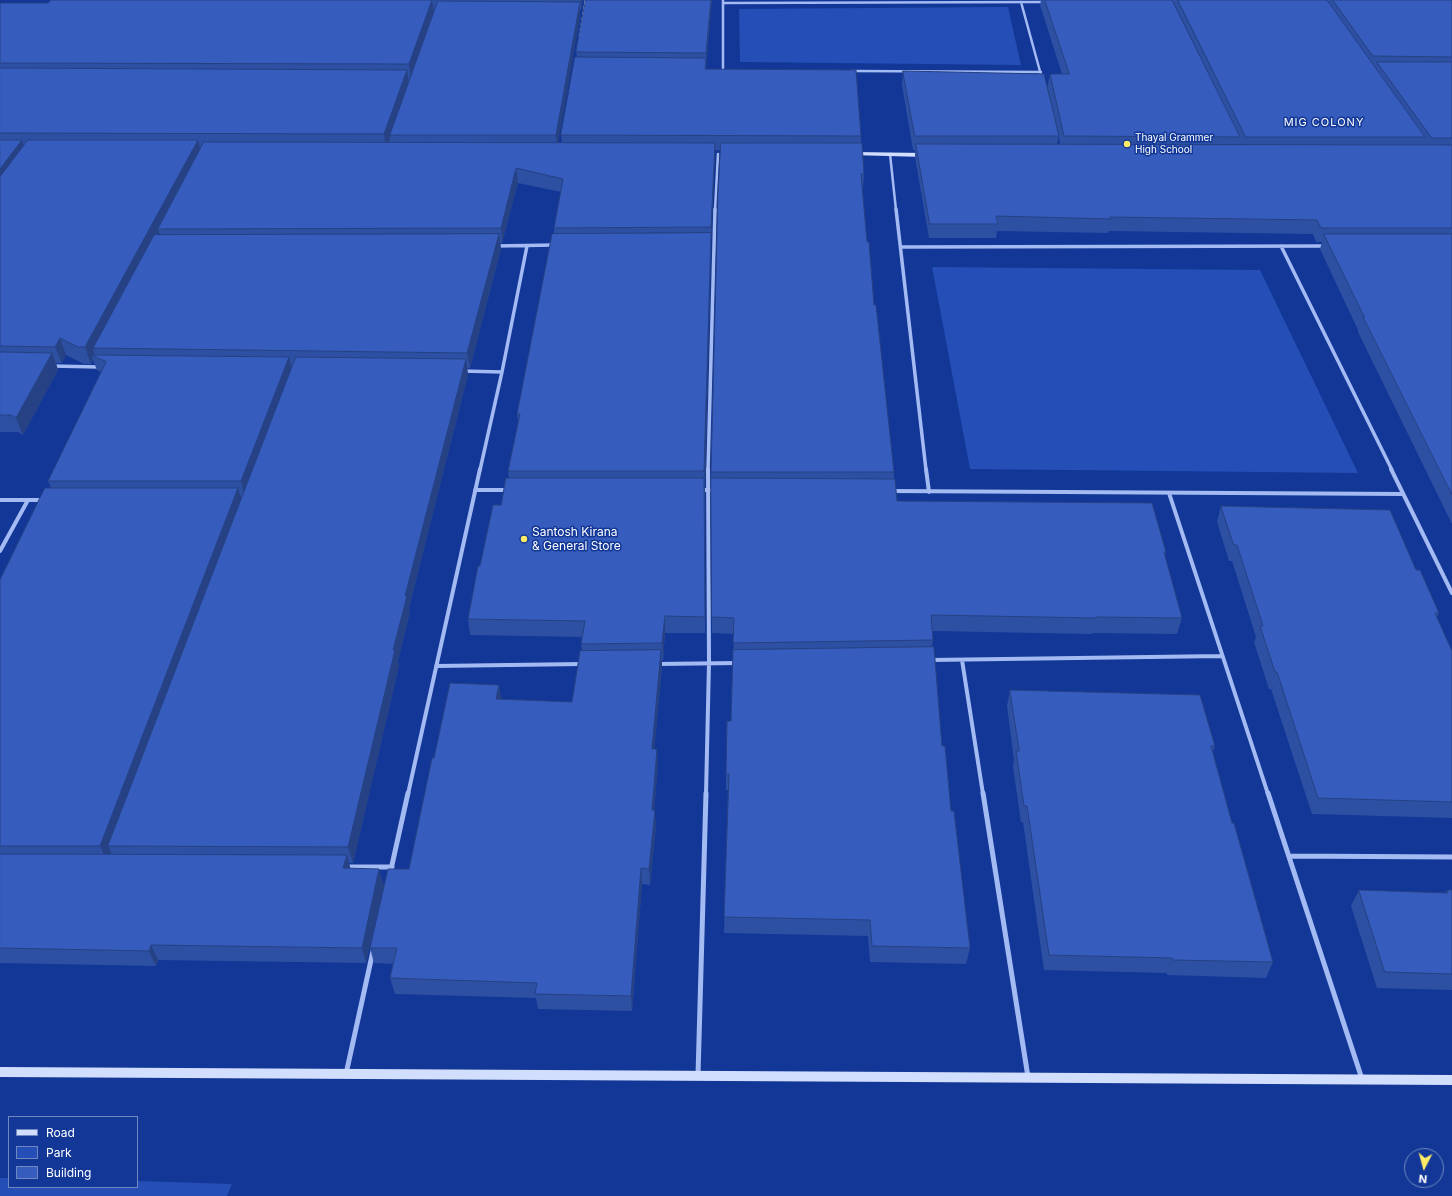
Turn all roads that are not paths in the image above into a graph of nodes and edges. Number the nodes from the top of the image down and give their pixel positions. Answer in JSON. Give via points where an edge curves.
{"nodes":[{"id":1,"x":586,"y":0,"type":"edge"},
{"id":2,"x":723,"y":1,"type":"edge"},
{"id":3,"x":873,"y":1,"type":"edge"},
{"id":4,"x":1021,"y":2,"type":"junction"},
{"id":5,"x":1051,"y":2,"type":"edge"},
{"id":6,"x":579,"y":37,"type":"edge"},
{"id":7,"x":715,"y":70,"type":"edge"},
{"id":8,"x":723,"y":70,"type":"junction"},
{"id":9,"x":731,"y":70,"type":"edge"},
{"id":10,"x":850,"y":71,"type":"edge"},
{"id":11,"x":1040,"y":72,"type":"junction"},
{"id":12,"x":1042,"y":80,"type":"edge"},
{"id":13,"x":710,"y":154,"type":"edge"},
{"id":14,"x":718,"y":154,"type":"junction"},
{"id":15,"x":726,"y":154,"type":"edge"},
{"id":16,"x":843,"y":154,"type":"edge"},
{"id":17,"x":890,"y":154,"type":"junction"},
{"id":18,"x":928,"y":154,"type":"edge"},
{"id":19,"x":558,"y":245,"type":"edge"},
{"id":20,"x":706,"y":245,"type":"edge"},
{"id":21,"x":713,"y":245,"type":"junction"},
{"id":22,"x":495,"y":246,"type":"edge"},
{"id":23,"x":527,"y":246,"type":"junction"},
{"id":24,"x":1281,"y":246,"type":"junction"},
{"id":25,"x":1328,"y":246,"type":"edge"},
{"id":26,"x":900,"y":247,"type":"junction"},
{"id":27,"x":97,"y":360,"type":"edge"},
{"id":28,"x":47,"y":366,"type":"edge"},
{"id":29,"x":93,"y":367,"type":"junction"},
{"id":30,"x":101,"y":367,"type":"edge"},
{"id":31,"x":454,"y":371,"type":"edge"},
{"id":32,"x":502,"y":372,"type":"junction"},
{"id":33,"x":475,"y":490,"type":"junction"},
{"id":34,"x":514,"y":490,"type":"edge"},
{"id":35,"x":692,"y":490,"type":"edge"},
{"id":36,"x":708,"y":490,"type":"junction"},
{"id":37,"x":724,"y":490,"type":"edge"},
{"id":38,"x":890,"y":491,"type":"edge"},
{"id":39,"x":929,"y":492,"type":"junction"},
{"id":40,"x":1169,"y":492,"type":"junction"},
{"id":41,"x":1403,"y":494,"type":"junction"},
{"id":42,"x":0,"y":500,"type":"edge"},
{"id":43,"x":28,"y":500,"type":"junction"},
{"id":44,"x":51,"y":500,"type":"edge"},
{"id":45,"x":0,"y":551,"type":"edge"},
{"id":46,"x":1452,"y":593,"type":"edge"},
{"id":47,"x":1222,"y":656,"type":"junction"},
{"id":48,"x":922,"y":660,"type":"edge"},
{"id":49,"x":962,"y":660,"type":"junction"},
{"id":50,"x":740,"y":662,"type":"edge"},
{"id":51,"x":709,"y":663,"type":"junction"},
{"id":52,"x":584,"y":664,"type":"edge"},
{"id":53,"x":654,"y":664,"type":"edge"},
{"id":54,"x":436,"y":666,"type":"junction"},
{"id":55,"x":1289,"y":856,"type":"junction"},
{"id":56,"x":1452,"y":858,"type":"edge"},
{"id":57,"x":337,"y":867,"type":"edge"},
{"id":58,"x":392,"y":867,"type":"junction"},
{"id":59,"x":388,"y":882,"type":"edge"},
{"id":60,"x":375,"y":944,"type":"edge"},
{"id":61,"x":0,"y":1072,"type":"edge"},
{"id":62,"x":345,"y":1074,"type":"junction"},
{"id":63,"x":698,"y":1076,"type":"junction"},
{"id":64,"x":1028,"y":1077,"type":"junction"},
{"id":65,"x":1362,"y":1079,"type":"junction"},
{"id":66,"x":1452,"y":1080,"type":"edge"}],
"edges":[{"from":1,"to":6,"type":"street"},
{"from":2,"to":3,"type":"street"},
{"from":2,"to":8,"type":"street"},
{"from":3,"to":4,"type":"street"},
{"from":4,"to":5,"type":"street"},
{"from":4,"to":11,"type":"street"},
{"from":7,"to":8,"type":"street"},
{"from":8,"to":9,"type":"street"},
{"from":10,"to":11,"type":"street"},
{"from":11,"to":12,"type":"street"},
{"from":13,"to":14,"type":"street"},
{"from":14,"to":15,"type":"street"},
{"from":14,"to":21,"type":"street"},
{"from":16,"to":17,"type":"street"},
{"from":17,"to":18,"type":"street"},
{"from":17,"to":26,"type":"street"},
{"from":19,"to":23,"type":"street"},
{"from":20,"to":21,"type":"street"},
{"from":21,"to":36,"type":"street"},
{"from":22,"to":23,"type":"street"},
{"from":23,"to":32,"type":"street"},
{"from":24,"to":25,"type":"street"},
{"from":24,"to":26,"type":"street"},
{"from":24,"to":41,"type":"street"},
{"from":26,"to":39,"type":"street"},
{"from":27,"to":29,"type":"street"},
{"from":28,"to":29,"type":"street"},
{"from":29,"to":30,"type":"street"},
{"from":31,"to":32,"type":"street"},
{"from":32,"to":33,"type":"street"},
{"from":33,"to":34,"type":"street"},
{"from":33,"to":54,"type":"street"},
{"from":35,"to":36,"type":"street"},
{"from":36,"to":37,"type":"street"},
{"from":36,"to":51,"type":"street"},
{"from":38,"to":39,"type":"street"},
{"from":39,"to":40,"type":"street"},
{"from":40,"to":41,"type":"street"},
{"from":40,"to":47,"type":"street"},
{"from":41,"to":46,"type":"street"},
{"from":42,"to":43,"type":"street"},
{"from":43,"to":44,"type":"street"},
{"from":43,"to":45,"type":"street"},
{"from":47,"to":49,"type":"street"},
{"from":47,"to":55,"type":"street"},
{"from":48,"to":49,"type":"street"},
{"from":49,"to":64,"type":"street"},
{"from":50,"to":51,"type":"street"},
{"from":51,"to":53,"type":"street"},
{"from":51,"to":63,"type":"street"},
{"from":52,"to":54,"type":"street"},
{"from":54,"to":58,"type":"street"},
{"from":55,"to":56,"type":"street"},
{"from":55,"to":65,"type":"street"},
{"from":57,"to":58,"type":"street"},
{"from":58,"to":59,"type":"street"},
{"from":60,"to":62,"type":"street"},
{"from":61,"to":62,"type":"street"},
{"from":62,"to":63,"type":"street"},
{"from":63,"to":64,"type":"street"},
{"from":64,"to":65,"type":"street"},
{"from":65,"to":66,"type":"street"}]}
